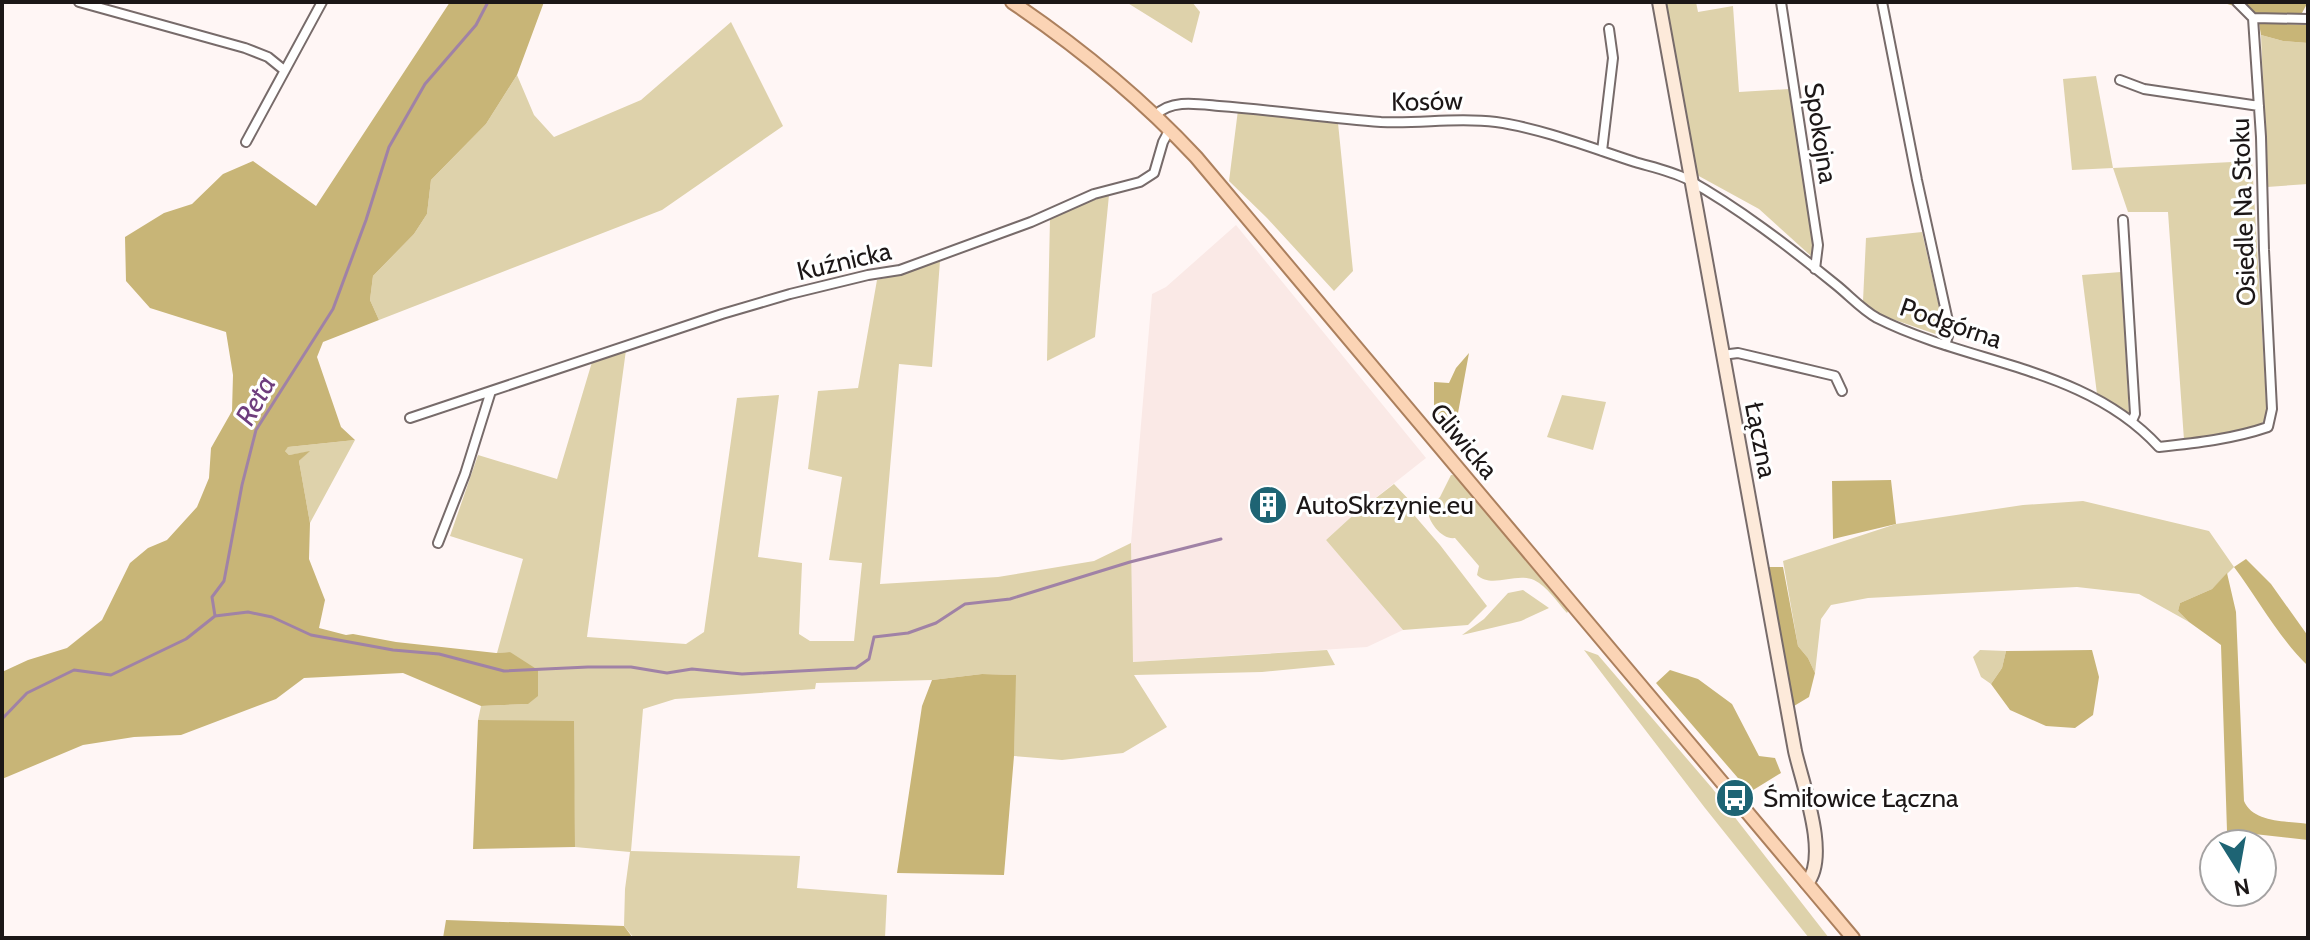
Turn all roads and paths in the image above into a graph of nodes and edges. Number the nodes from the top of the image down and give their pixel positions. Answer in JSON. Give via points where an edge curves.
{"nodes":[{"id":1,"x":79,"y":2,"type":"edge"},
{"id":2,"x":322,"y":2,"type":"edge"},
{"id":3,"x":1012,"y":2,"type":"edge"},
{"id":4,"x":1659,"y":2,"type":"edge"},
{"id":5,"x":1781,"y":2,"type":"edge"},
{"id":6,"x":1882,"y":2,"type":"edge"},
{"id":7,"x":2237,"y":2,"type":"edge"},
{"id":8,"x":2253,"y":18,"type":"junction"},
{"id":9,"x":2308,"y":19,"type":"edge"},
{"id":10,"x":1609,"y":29,"type":"dead end"},
{"id":11,"x":284,"y":70,"type":"junction"},
{"id":12,"x":2120,"y":80,"type":"dead end"},
{"id":13,"x":2259,"y":106,"type":"junction"},
{"id":14,"x":1156,"y":115,"type":"junction"},
{"id":15,"x":1170,"y":129,"type":"junction"},
{"id":16,"x":246,"y":142,"type":"dead end"},
{"id":17,"x":1602,"y":151,"type":"junction"},
{"id":18,"x":1692,"y":183,"type":"junction"},
{"id":19,"x":2123,"y":220,"type":"dead end"},
{"id":20,"x":1815,"y":269,"type":"junction"},
{"id":21,"x":1945,"y":345,"type":"junction"},
{"id":22,"x":1722,"y":355,"type":"junction"},
{"id":23,"x":491,"y":391,"type":"junction"},
{"id":24,"x":1842,"y":391,"type":"dead end"},
{"id":25,"x":410,"y":418,"type":"dead end"},
{"id":26,"x":2132,"y":421,"type":"junction"},
{"id":27,"x":2268,"y":427,"type":"joint"},
{"id":28,"x":438,"y":543,"type":"dead end"},
{"id":29,"x":1807,"y":883,"type":"junction"},
{"id":30,"x":1853,"y":938,"type":"edge"}],
"edges":[{"from":1,"to":11,"type":"street","via":[[245,48]]},
{"from":2,"to":11,"type":"street"},
{"from":3,"to":14,"type":"main road","name":"Gliwicka","via":[[1108,71]]},
{"from":4,"to":18,"type":"street","name":"Łączna"},
{"from":5,"to":20,"type":"street","name":"Spokojna","via":[[1818,245]]},
{"from":6,"to":21,"type":"street","via":[[1950,330]]},
{"from":7,"to":8,"type":"street"},
{"from":8,"to":9,"type":"street"},
{"from":8,"to":13,"type":"street","name":"Osiedle Na Stoku"},
{"from":10,"to":17,"type":"street","via":[[1613,58]]},
{"from":11,"to":16,"type":"street"},
{"from":12,"to":13,"type":"street","via":[[2144,89]]},
{"from":13,"to":27,"type":"street","name":"Osiedle Na Stoku","via":[[2272,409]]},
{"from":14,"to":15,"type":"main road","name":"Gliwicka"},
{"from":14,"to":17,"type":"street","name":"Kosów","via":[[1175,104],[1384,122],[1450,118],[1523,127]]},
{"from":15,"to":23,"type":"street","name":"Kuźnicka","via":[[1154,173],[1140,182],[1094,194],[900,270],[722,314]]},
{"from":15,"to":29,"type":"main road","name":"Gliwicka"},
{"from":17,"to":18,"type":"street","name":"Kosów"},
{"from":18,"to":20,"type":"street","name":"Podgórna","via":[[1745,215]]},
{"from":18,"to":22,"type":"street","name":"Łączna"},
{"from":19,"to":26,"type":"street"},
{"from":20,"to":21,"type":"street","name":"Podgórna","via":[[1876,317]]},
{"from":21,"to":26,"type":"street","name":"Podgórna","via":[[2043,374],[2116,408]]},
{"from":22,"to":24,"type":"street","via":[[1738,353],[1835,376]]},
{"from":22,"to":29,"type":"street","name":"Łączna","via":[[1815,838],[1815,869]]},
{"from":23,"to":25,"type":"street","name":"Kuźnicka"},
{"from":23,"to":28,"type":"street"},
{"from":26,"to":27,"type":"street","name":"Podgórna","via":[[2159,447]]},
{"from":29,"to":30,"type":"main road","name":"Gliwicka"}]}
